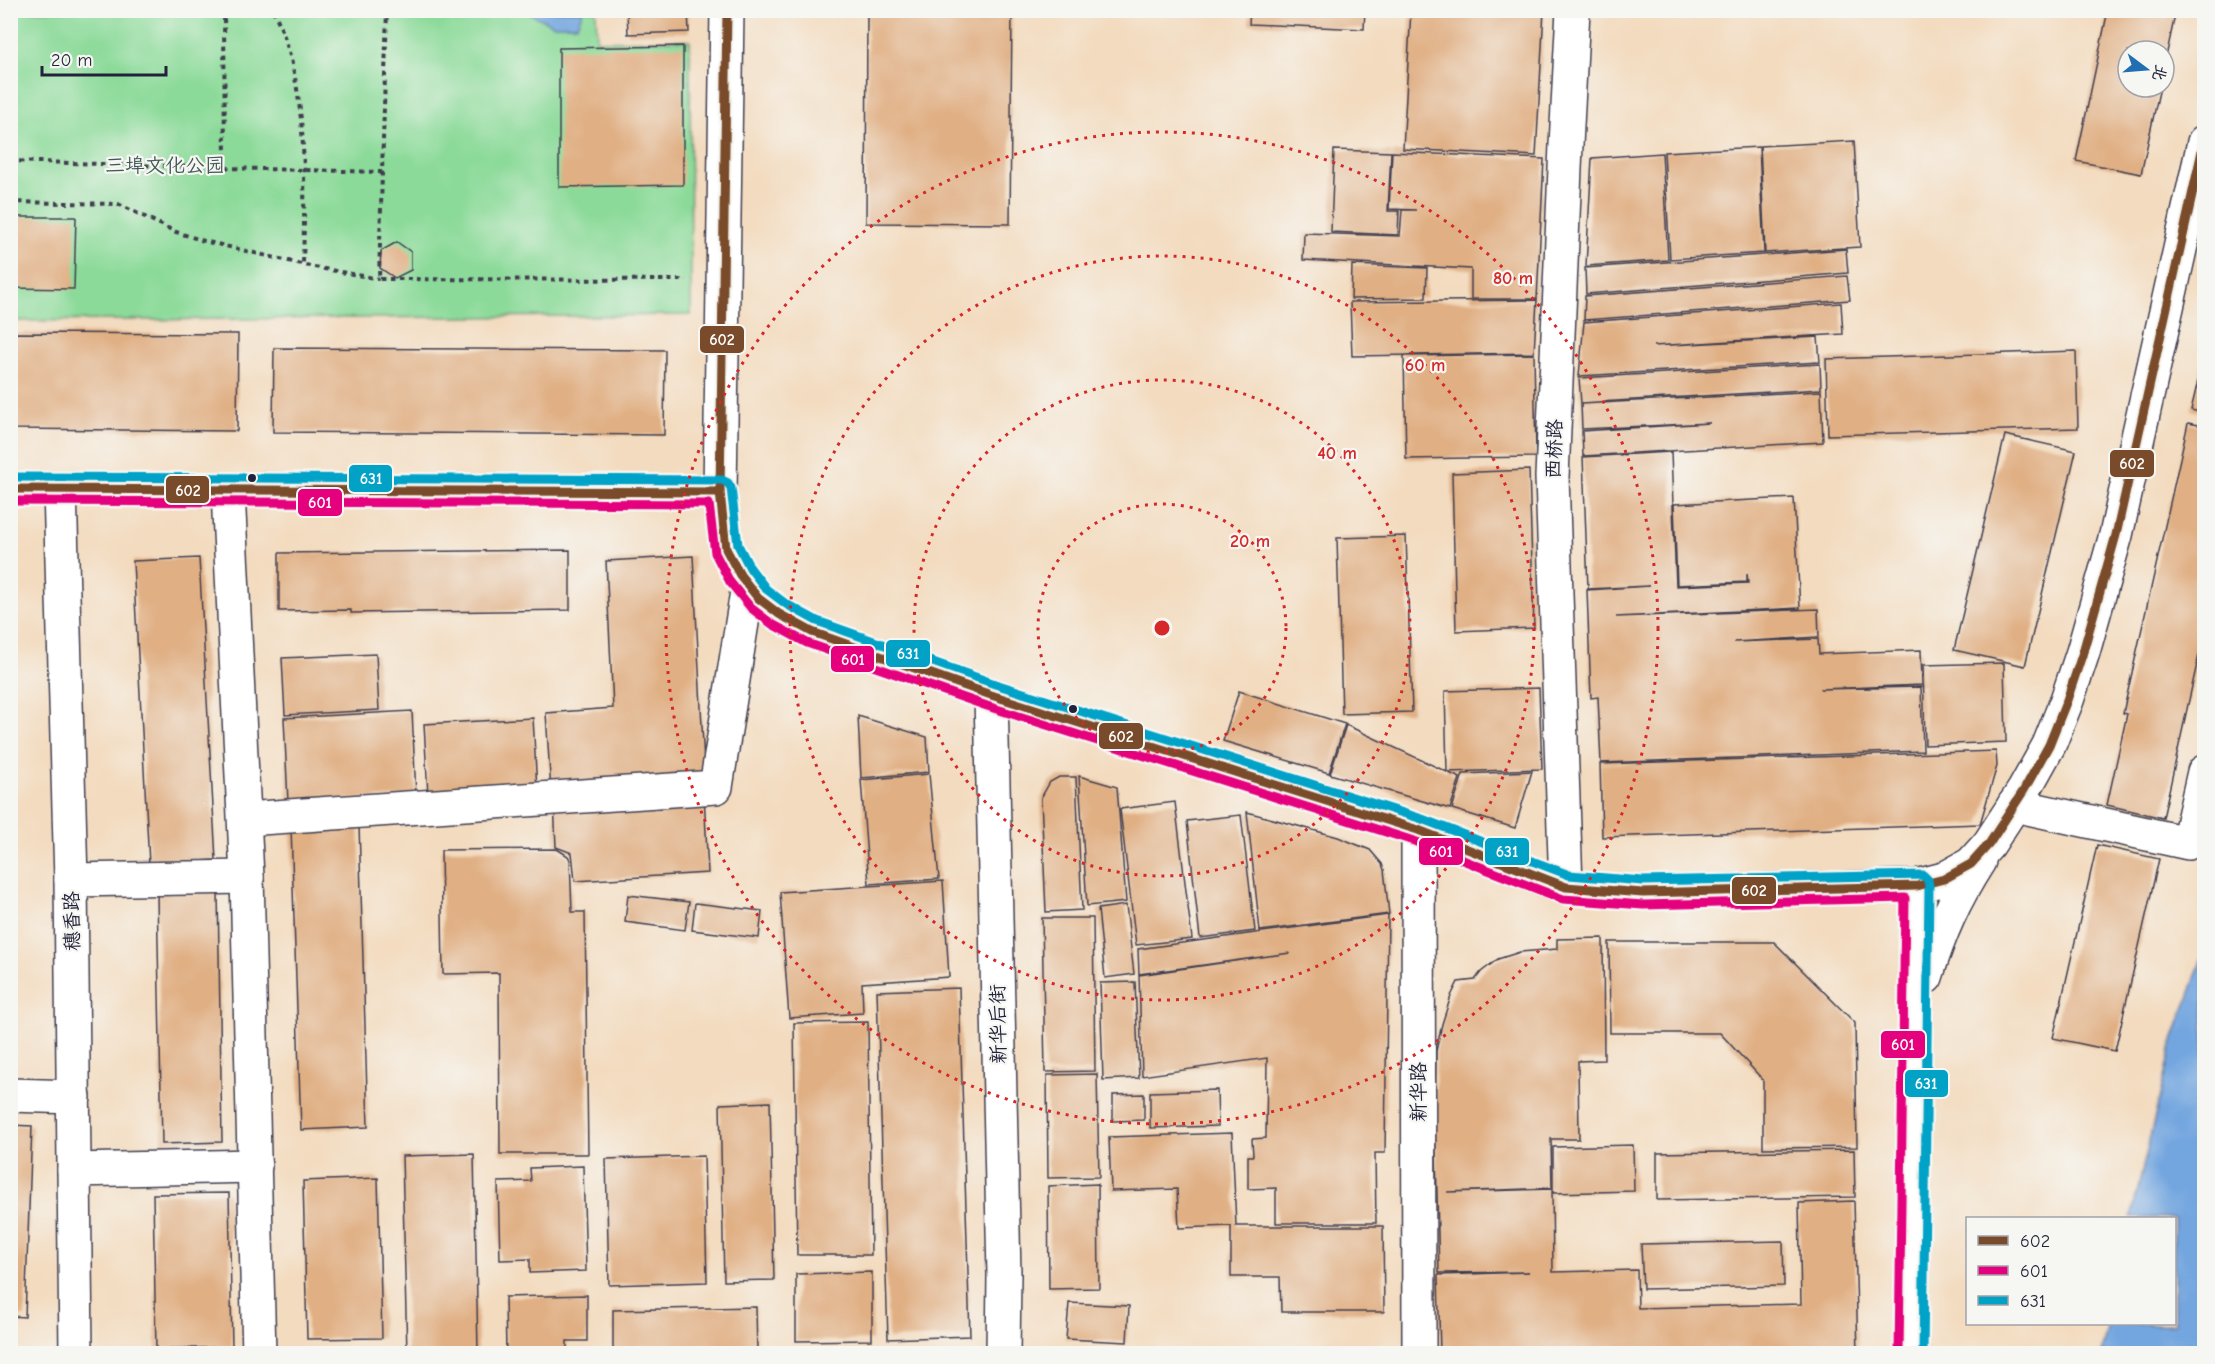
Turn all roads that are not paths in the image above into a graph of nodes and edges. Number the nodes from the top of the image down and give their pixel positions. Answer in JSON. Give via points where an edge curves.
{"nodes":[{"id":1,"x":727,"y":10,"type":"edge"},
{"id":2,"x":1573,"y":10,"type":"edge"},
{"id":3,"x":2205,"y":142,"type":"edge"},
{"id":4,"x":10,"y":489,"type":"edge"},
{"id":5,"x":60,"y":489,"type":"junction"},
{"id":6,"x":228,"y":492,"type":"junction"},
{"id":7,"x":720,"y":492,"type":"junction"},
{"id":8,"x":748,"y":585,"type":"junction"},
{"id":9,"x":991,"y":695,"type":"junction"},
{"id":10,"x":2205,"y":772,"type":"edge"},
{"id":11,"x":2008,"y":814,"type":"junction"},
{"id":12,"x":245,"y":819,"type":"junction"},
{"id":13,"x":1418,"y":830,"type":"junction"},
{"id":14,"x":247,"y":877,"type":"junction"},
{"id":15,"x":71,"y":880,"type":"junction"},
{"id":16,"x":1917,"y":886,"type":"junction"},
{"id":17,"x":1566,"y":887,"type":"junction"},
{"id":18,"x":1915,"y":1031,"type":"junction"},
{"id":19,"x":10,"y":1095,"type":"edge"},
{"id":20,"x":74,"y":1097,"type":"junction"},
{"id":21,"x":255,"y":1166,"type":"junction"},
{"id":22,"x":74,"y":1170,"type":"junction"},
{"id":23,"x":75,"y":1353,"type":"edge"},
{"id":24,"x":260,"y":1353,"type":"edge"},
{"id":25,"x":1003,"y":1353,"type":"edge"},
{"id":26,"x":1419,"y":1353,"type":"edge"},
{"id":27,"x":1911,"y":1353,"type":"edge"}],
"edges":[{"from":1,"to":7,"type":"street"},
{"from":2,"to":17,"type":"street","name":"西桥路","via":[[1552,477]]},
{"from":3,"to":11,"type":"street","via":[[2116,535],[2083,652],[2049,745]]},
{"from":4,"to":5,"type":"street"},
{"from":5,"to":6,"type":"street"},
{"from":5,"to":15,"type":"street","name":"穗香路"},
{"from":6,"to":7,"type":"street"},
{"from":6,"to":12,"type":"street"},
{"from":7,"to":8,"type":"street","via":[[726,549]]},
{"from":8,"to":9,"type":"street","via":[[779,614],[812,632]]},
{"from":8,"to":12,"type":"street","via":[[717,787]]},
{"from":9,"to":13,"type":"street"},
{"from":9,"to":25,"type":"street","name":"新华后街"},
{"from":10,"to":11,"type":"street","via":[[2188,843]]},
{"from":11,"to":16,"type":"street","via":[[1971,864],[1944,879]]},
{"from":11,"to":18,"type":"street","via":[[1942,927],[1925,979]]},
{"from":12,"to":14,"type":"street"},
{"from":13,"to":17,"type":"street"},
{"from":13,"to":26,"type":"street","name":"新华路"},
{"from":14,"to":15,"type":"street"},
{"from":14,"to":21,"type":"street"},
{"from":15,"to":20,"type":"street","name":"穗香路"},
{"from":16,"to":17,"type":"street","via":[[1643,893]]},
{"from":16,"to":18,"type":"street"},
{"from":18,"to":27,"type":"street"},
{"from":19,"to":20,"type":"street"},
{"from":20,"to":22,"type":"street","name":"穗香路"},
{"from":21,"to":22,"type":"street"},
{"from":21,"to":24,"type":"street"},
{"from":22,"to":23,"type":"street","name":"穗香路"}]}
